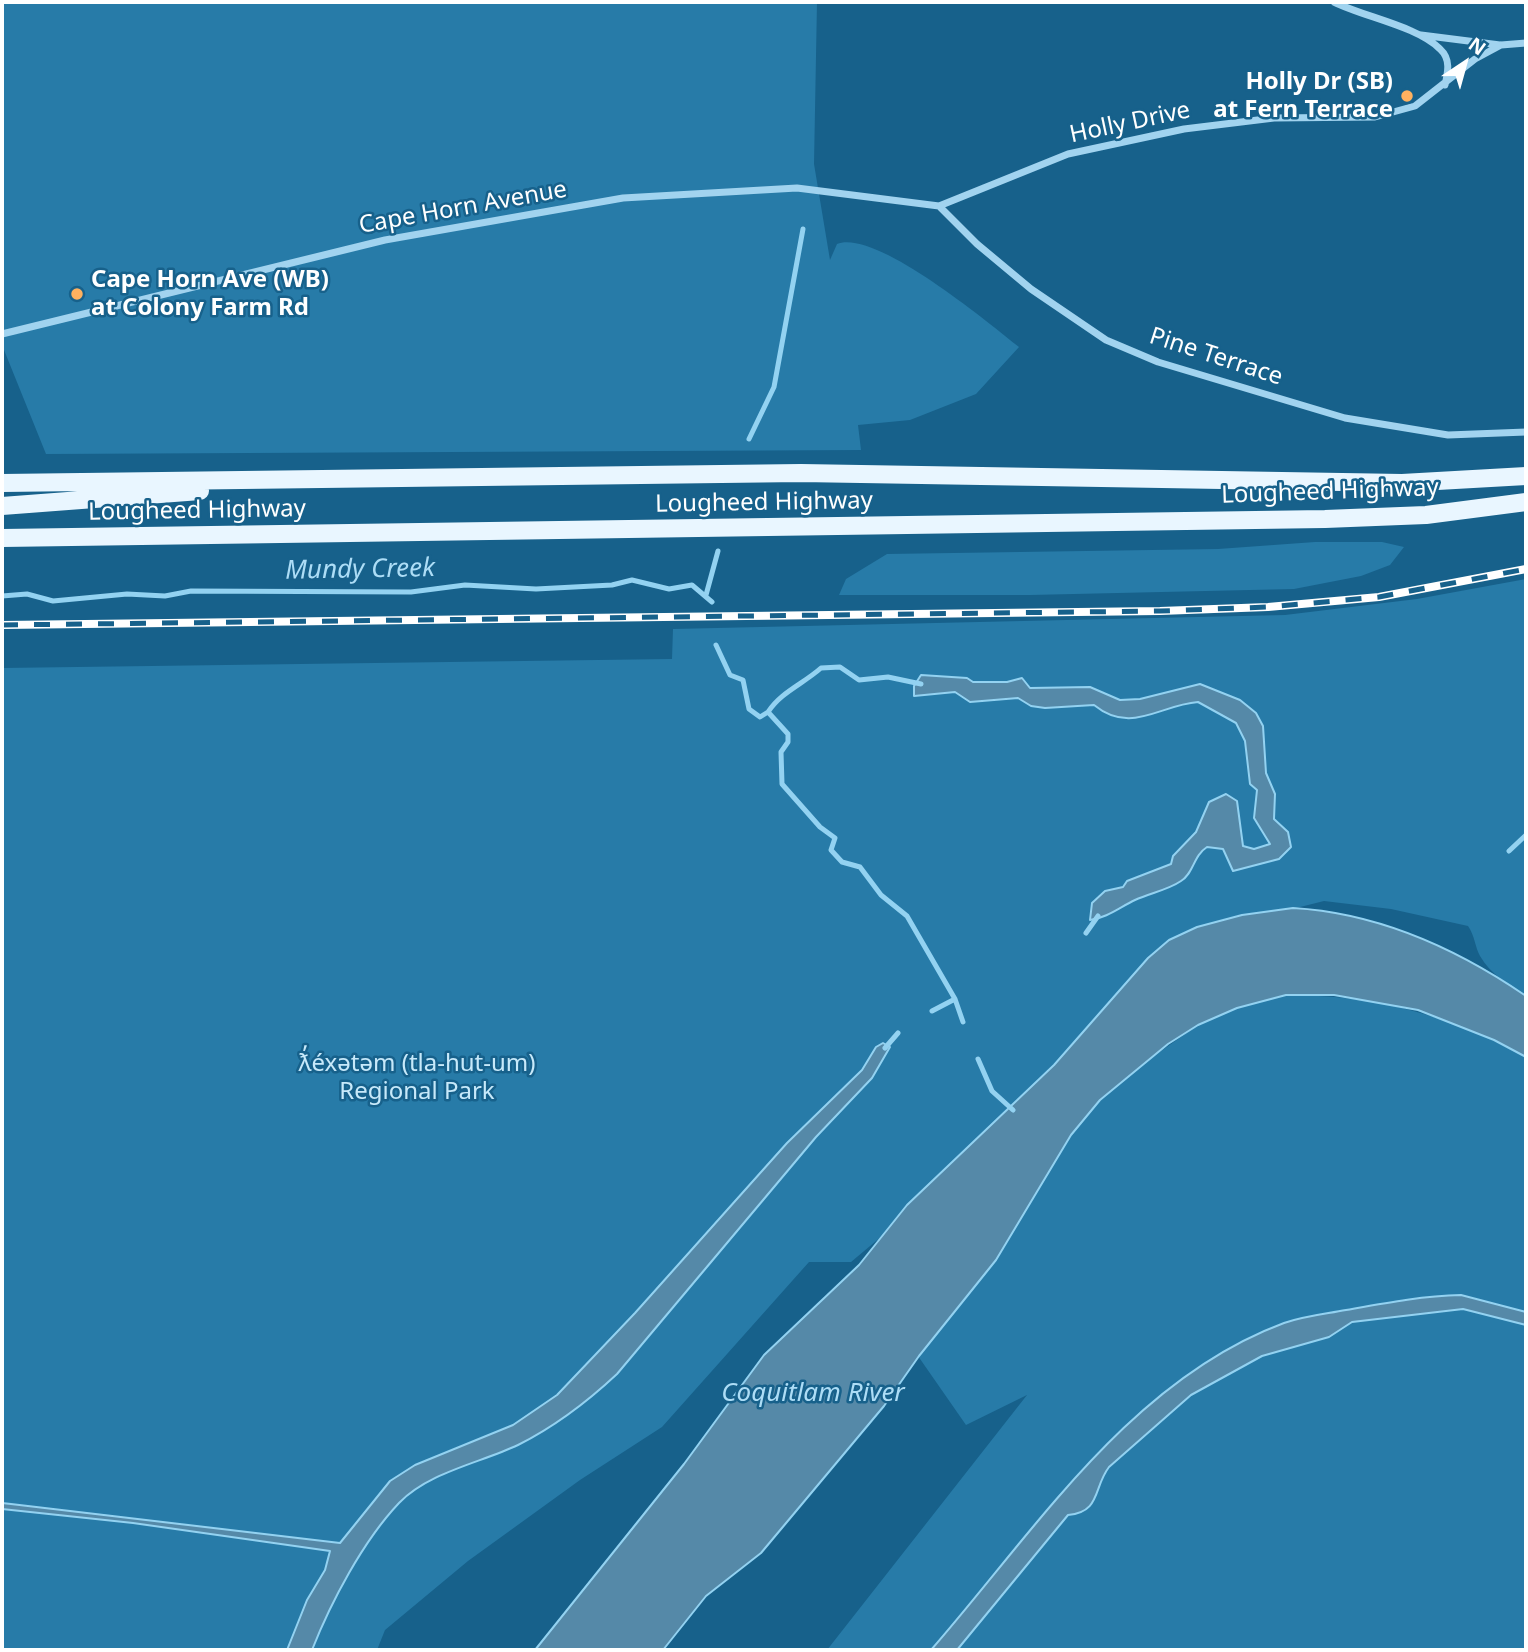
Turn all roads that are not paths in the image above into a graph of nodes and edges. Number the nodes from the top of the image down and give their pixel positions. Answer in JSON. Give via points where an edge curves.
{"nodes":[{"id":1,"x":1334,"y":2,"type":"edge"},
{"id":2,"x":1417,"y":35,"type":"junction"},
{"id":3,"x":1526,"y":43,"type":"edge"},
{"id":4,"x":1501,"y":45,"type":"junction"},
{"id":5,"x":1445,"y":85,"type":"junction"},
{"id":6,"x":939,"y":206,"type":"junction"},
{"id":7,"x":2,"y":334,"type":"edge"},
{"id":8,"x":1526,"y":432,"type":"edge"},
{"id":9,"x":1526,"y":475,"type":"edge"},
{"id":10,"x":314,"y":479,"type":"junction"},
{"id":11,"x":2,"y":483,"type":"edge"},
{"id":12,"x":1526,"y":502,"type":"edge"},
{"id":13,"x":2,"y":506,"type":"edge"},
{"id":14,"x":2,"y":538,"type":"edge"}],
"edges":[{"from":1,"to":2,"type":"street"},
{"from":2,"to":4,"type":"street"},
{"from":2,"to":5,"type":"street","via":[[1441,49],[1449,66]]},
{"from":3,"to":4,"type":"street","name":"Holly Drive"},
{"from":4,"to":5,"type":"street","name":"Holly Drive"},
{"from":5,"to":6,"type":"street","name":"Holly Drive","via":[[1415,106],[1375,117],[1274,118],[1184,129],[1068,154]]},
{"from":6,"to":7,"type":"street","name":"Cape Horn Avenue","via":[[797,188],[623,198],[386,240]]},
{"from":6,"to":8,"type":"street","name":"Pine Terrace","via":[[1031,289],[1106,340],[1158,362],[1345,418],[1448,435]]},
{"from":9,"to":10,"type":"main road","name":"Lougheed Highway","via":[[1402,483],[854,473]]},
{"from":10,"to":11,"type":"main road","name":"Lougheed Highway"},
{"from":10,"to":13,"type":"main road"},
{"from":12,"to":14,"type":"main road","name":"Lougheed Highway","via":[[1443,513],[1325,519]]}]}
